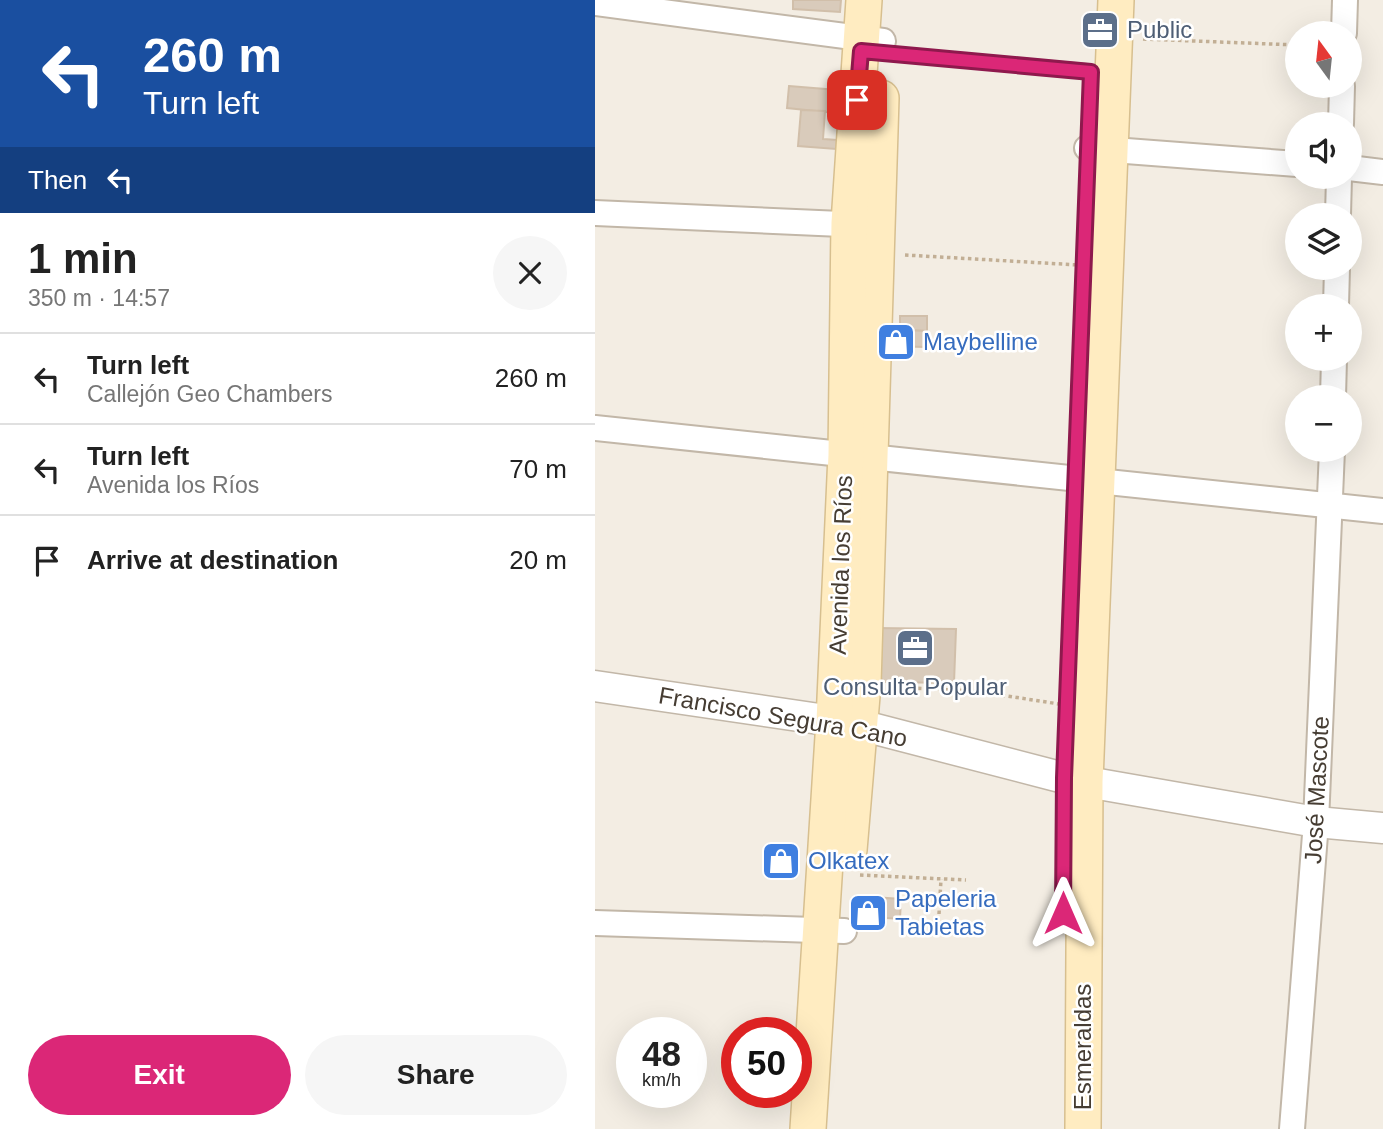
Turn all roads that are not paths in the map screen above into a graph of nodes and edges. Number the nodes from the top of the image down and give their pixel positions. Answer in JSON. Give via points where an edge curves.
{"nodes":[{"id":1,"x":864,"y":0,"type":"edge"},
{"id":2,"x":885,"y":0,"type":"edge"},
{"id":3,"x":1093,"y":0,"type":"edge"},
{"id":4,"x":1116,"y":0,"type":"edge"},
{"id":5,"x":1345,"y":0,"type":"edge"},
{"id":6,"x":595,"y":3,"type":"edge"},
{"id":7,"x":1344,"y":21,"type":"edge"},
{"id":8,"x":872,"y":46,"type":"junction"},
{"id":9,"x":1102,"y":73,"type":"junction"},
{"id":10,"x":1099,"y":149,"type":"junction"},
{"id":11,"x":1285,"y":163,"type":"edge"},
{"id":12,"x":1362,"y":170,"type":"edge"},
{"id":13,"x":1383,"y":173,"type":"edge"},
{"id":14,"x":595,"y":213,"type":"edge"},
{"id":15,"x":866,"y":234,"type":"junction"},
{"id":16,"x":595,"y":428,"type":"edge"},
{"id":17,"x":859,"y":456,"type":"junction"},
{"id":18,"x":1332,"y":462,"type":"edge"},
{"id":19,"x":1088,"y":480,"type":"junction"},
{"id":20,"x":1330,"y":505,"type":"junction"},
{"id":21,"x":1383,"y":511,"type":"edge"},
{"id":22,"x":595,"y":687,"type":"edge"},
{"id":23,"x":847,"y":723,"type":"junction"},
{"id":24,"x":1075,"y":779,"type":"junction"},
{"id":25,"x":1317,"y":822,"type":"junction"},
{"id":26,"x":1383,"y":828,"type":"edge"},
{"id":27,"x":595,"y":923,"type":"edge"},
{"id":28,"x":832,"y":931,"type":"junction"},
{"id":29,"x":808,"y":1129,"type":"edge"},
{"id":30,"x":831,"y":1129,"type":"edge"},
{"id":31,"x":1061,"y":1129,"type":"edge"},
{"id":32,"x":1083,"y":1129,"type":"edge"},
{"id":33,"x":1292,"y":1129,"type":"edge"}],
"edges":[{"from":1,"to":8,"type":"main road","name":"Avenida los Ríos"},
{"from":2,"to":8,"type":"main road","name":"Avenida los Ríos"},
{"from":3,"to":9,"type":"main road","name":"Esmeraldas"},
{"from":4,"to":9,"type":"main road","name":"Esmeraldas","via":[[1115,38]]},
{"from":5,"to":7,"type":"street"},
{"from":6,"to":8,"type":"street"},
{"from":8,"to":9,"type":"lane"},
{"from":8,"to":15,"type":"main road","name":"Avenida los Ríos"},
{"from":9,"to":10,"type":"main road","name":"Esmeraldas"},
{"from":10,"to":11,"type":"street"},
{"from":10,"to":19,"type":"main road","name":"Esmeraldas"},
{"from":10,"to":19,"type":"main road","name":"Esmeraldas","via":[[1084,265]]},
{"from":12,"to":13,"type":"street"},
{"from":14,"to":15,"type":"street"},
{"from":15,"to":17,"type":"main road","name":"Avenida los Ríos"},
{"from":16,"to":17,"type":"street"},
{"from":17,"to":19,"type":"street"},
{"from":17,"to":23,"type":"main road","name":"Avenida los Ríos"},
{"from":17,"to":23,"type":"main road","name":"Avenida los Ríos","via":[[863,684]]},
{"from":18,"to":20,"type":"street","name":"José Mascote"},
{"from":19,"to":20,"type":"street"},
{"from":19,"to":24,"type":"main road","name":"Esmeraldas"},
{"from":19,"to":24,"type":"main road","name":"Esmeraldas","via":[[1067,705]]},
{"from":20,"to":21,"type":"street"},
{"from":20,"to":25,"type":"street","name":"José Mascote"},
{"from":22,"to":23,"type":"street","name":"Francisco Segura Cano"},
{"from":23,"to":24,"type":"street","name":"Francisco Segura Cano"},
{"from":23,"to":28,"type":"main road","name":"Avenida los Ríos"},
{"from":23,"to":28,"type":"main road","name":"Avenida los Ríos","via":[[847,874]]},
{"from":24,"to":25,"type":"street","name":"Francisco Segura Cano"},
{"from":24,"to":31,"type":"main road","name":"Esmeraldas"},
{"from":24,"to":32,"type":"main road","name":"Esmeraldas"},
{"from":25,"to":26,"type":"street","name":"Francisco Segura Cano"},
{"from":25,"to":33,"type":"street","name":"José Mascote"},
{"from":27,"to":28,"type":"street"},
{"from":28,"to":29,"type":"main road","name":"Avenida los Ríos"},
{"from":28,"to":30,"type":"main road","name":"Avenida los Ríos"}]}
